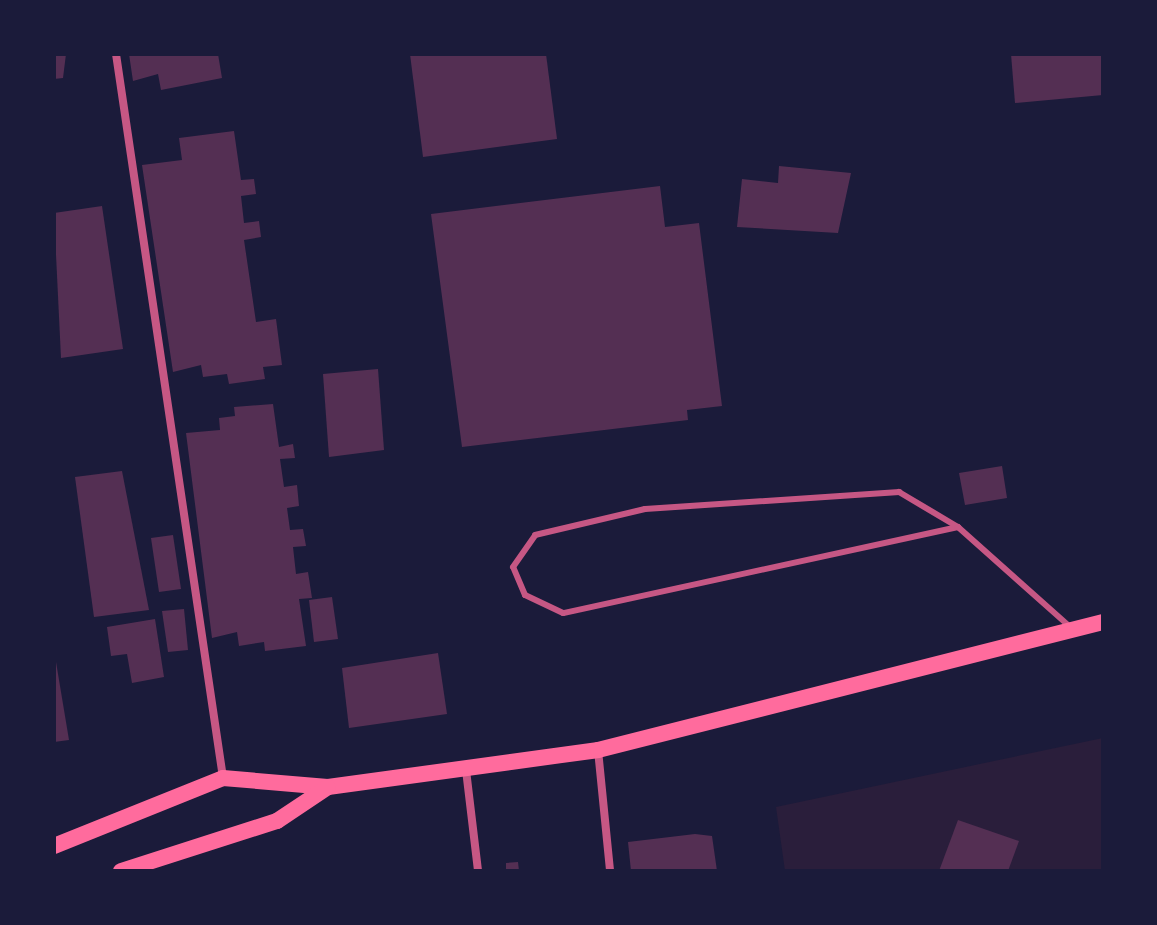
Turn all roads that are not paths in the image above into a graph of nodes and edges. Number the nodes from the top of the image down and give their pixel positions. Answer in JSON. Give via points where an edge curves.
{"nodes":[{"id":1,"x":116,"y":54,"type":"edge"},
{"id":2,"x":958,"y":527,"type":"junction"},
{"id":3,"x":1103,"y":622,"type":"edge"},
{"id":4,"x":1075,"y":631,"type":"junction"},
{"id":5,"x":598,"y":750,"type":"junction"},
{"id":6,"x":466,"y":770,"type":"junction"},
{"id":7,"x":223,"y":778,"type":"junction"},
{"id":8,"x":328,"y":787,"type":"junction"},
{"id":9,"x":54,"y":846,"type":"edge"},
{"id":10,"x":121,"y":871,"type":"edge"},
{"id":11,"x":478,"y":871,"type":"edge"},
{"id":12,"x":610,"y":871,"type":"edge"}],
"edges":[{"from":1,"to":7,"type":"street"},
{"from":2,"to":2,"type":"lane","via":[[899,492],[645,509],[535,535],[513,567],[525,595],[563,613]]},
{"from":2,"to":4,"type":"lane"},
{"from":3,"to":4,"type":"main road"},
{"from":4,"to":5,"type":"main road"},
{"from":5,"to":6,"type":"main road"},
{"from":5,"to":12,"type":"street"},
{"from":6,"to":8,"type":"main road"},
{"from":6,"to":11,"type":"street"},
{"from":7,"to":8,"type":"main road"},
{"from":7,"to":9,"type":"main road"},
{"from":8,"to":10,"type":"main road","via":[[277,821]]}]}
